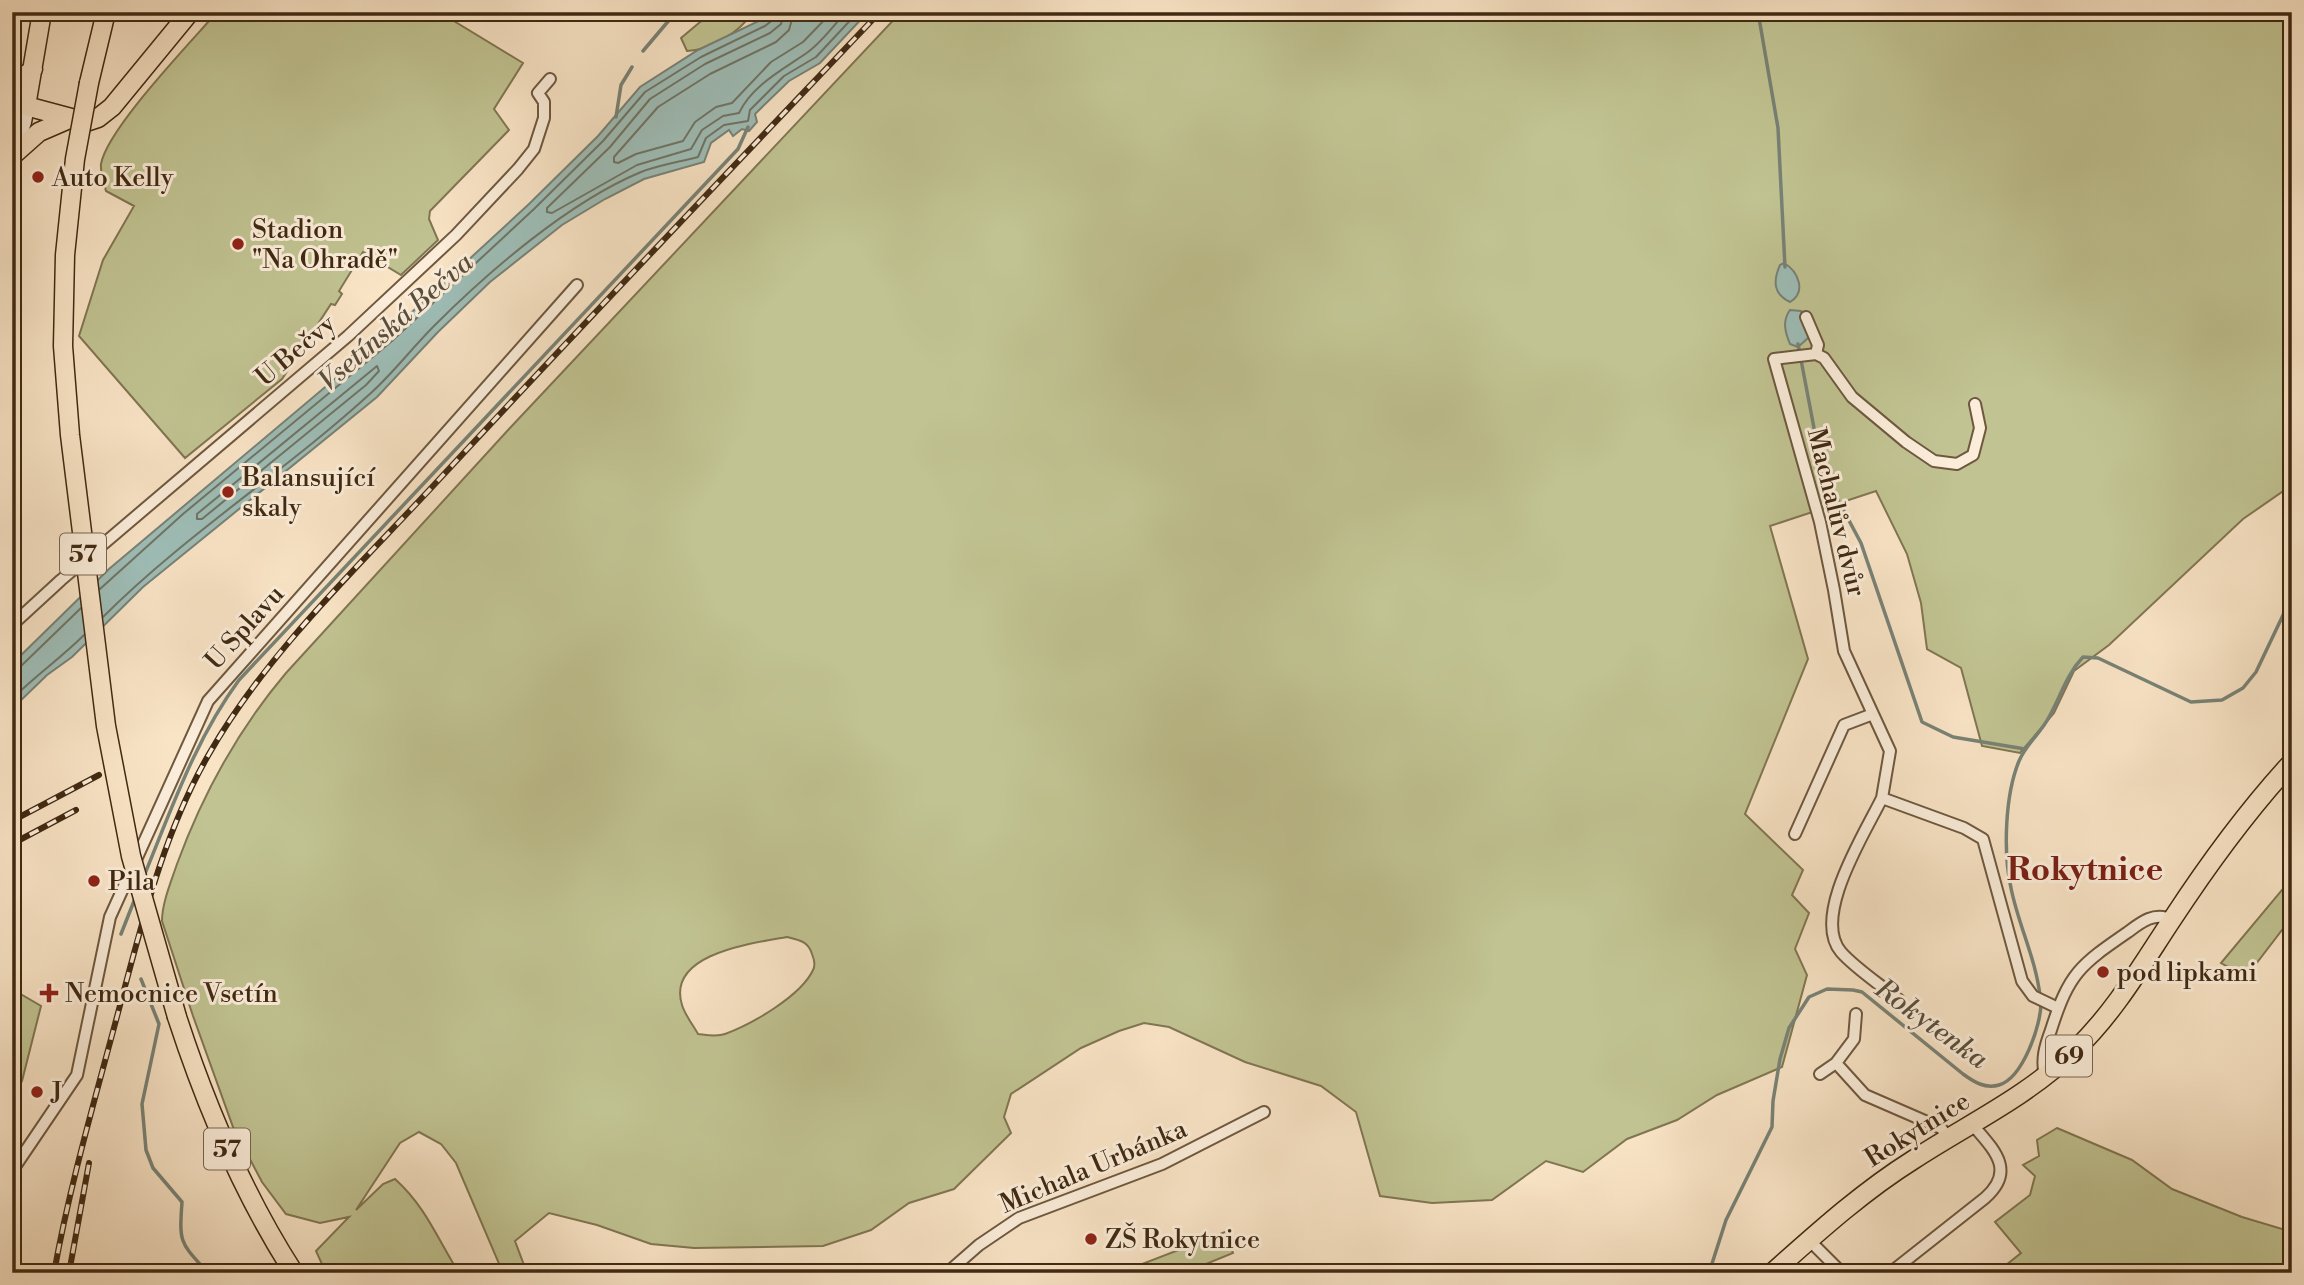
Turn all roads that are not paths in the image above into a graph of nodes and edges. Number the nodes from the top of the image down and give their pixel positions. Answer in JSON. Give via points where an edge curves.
{"nodes":[{"id":1,"x":95,"y":12,"type":"edge"},
{"id":2,"x":106,"y":12,"type":"edge"},
{"id":3,"x":114,"y":12,"type":"edge"},
{"id":4,"x":190,"y":12,"type":"edge"},
{"id":5,"x":42,"y":17,"type":"edge"},
{"id":6,"x":33,"y":69,"type":"junction"},
{"id":7,"x":90,"y":77,"type":"junction"},
{"id":8,"x":550,"y":79,"type":"dead end"},
{"id":9,"x":12,"y":87,"type":"edge"},
{"id":10,"x":19,"y":104,"type":"edge"},
{"id":11,"x":69,"y":119,"type":"junction"},
{"id":12,"x":12,"y":150,"type":"edge"},
{"id":13,"x":12,"y":156,"type":"edge"},
{"id":14,"x":577,"y":285,"type":"dead end"},
{"id":15,"x":1806,"y":317,"type":"dead end"},
{"id":16,"x":1816,"y":354,"type":"junction"},
{"id":17,"x":1975,"y":404,"type":"dead end"},
{"id":18,"x":12,"y":625,"type":"edge"},
{"id":19,"x":1873,"y":714,"type":"junction"},
{"id":20,"x":2292,"y":762,"type":"edge"},
{"id":21,"x":1882,"y":798,"type":"junction"},
{"id":22,"x":1795,"y":834,"type":"dead end"},
{"id":23,"x":2172,"y":920,"type":"junction"},
{"id":24,"x":1899,"y":1000,"type":"dead end"},
{"id":25,"x":2053,"y":1005,"type":"junction"},
{"id":26,"x":1856,"y":1014,"type":"dead end"},
{"id":27,"x":1836,"y":1063,"type":"junction"},
{"id":28,"x":1820,"y":1074,"type":"dead end"},
{"id":29,"x":2045,"y":1077,"type":"junction"},
{"id":30,"x":1264,"y":1112,"type":"dead end"},
{"id":31,"x":1972,"y":1124,"type":"junction"},
{"id":32,"x":1949,"y":1138,"type":"junction"},
{"id":33,"x":12,"y":1171,"type":"edge"},
{"id":34,"x":1809,"y":1240,"type":"junction"},
{"id":35,"x":294,"y":1273,"type":"edge"},
{"id":36,"x":947,"y":1273,"type":"edge"},
{"id":37,"x":1772,"y":1273,"type":"edge"},
{"id":38,"x":1842,"y":1273,"type":"edge"},
{"id":39,"x":1890,"y":1273,"type":"edge"}],
"edges":[{"from":1,"to":7,"type":"main road","via":[[87,57]]},
{"from":2,"to":7,"type":"main road","number":"57"},
{"from":3,"to":7,"type":"main road"},
{"from":4,"to":11,"type":"main road","via":[[112,107],[86,122]]},
{"from":5,"to":6,"type":"main road"},
{"from":6,"to":9,"type":"main road"},
{"from":6,"to":10,"type":"main road"},
{"from":7,"to":35,"type":"main road","number":"57","bridge":true,"via":[[75,159],[65,256],[64,346],[70,435],[106,726],[131,856],[177,1017],[225,1143]]},
{"from":8,"to":18,"type":"street","name":"U Bečvy","via":[[538,93],[544,102],[544,118],[534,149],[456,235],[359,326]]},
{"from":10,"to":11,"type":"main road"},
{"from":10,"to":12,"type":"street","via":[[23,122]]},
{"from":11,"to":13,"type":"main road","via":[[39,132]]},
{"from":14,"to":33,"type":"street","name":"U Splavu","via":[[208,701],[110,917],[77,1075]]},
{"from":15,"to":16,"type":"street","name":"Machalův dvůr","via":[[1818,345]]},
{"from":16,"to":17,"type":"street","name":"Machalův dvůr","via":[[1824,358],[1852,397],[1934,461],[1957,464],[1973,455],[1980,428]]},
{"from":16,"to":19,"type":"street","name":"Machalův dvůr","via":[[1774,359],[1819,522],[1844,651]]},
{"from":19,"to":21,"type":"street","name":"Machalův dvůr","via":[[1890,751]]},
{"from":19,"to":22,"type":"street","via":[[1844,725]]},
{"from":20,"to":23,"type":"main road","name":"Rokytnice","number":"69","via":[[2240,822]]},
{"from":21,"to":24,"type":"street","name":"Machalův dvůr","via":[[1842,880],[1831,930],[1840,951]]},
{"from":21,"to":25,"type":"street","via":[[1983,839],[2022,981],[2033,996]]},
{"from":23,"to":25,"type":"street","via":[[2160,916],[2146,920],[2096,953]]},
{"from":23,"to":29,"type":"main road","name":"Rokytnice","number":"69","via":[[2108,1013]]},
{"from":25,"to":29,"type":"street","via":[[2043,1056]]},
{"from":26,"to":27,"type":"street","via":[[1854,1038]]},
{"from":27,"to":28,"type":"street"},
{"from":27,"to":32,"type":"street","via":[[1865,1095],[1941,1128]]},
{"from":29,"to":31,"type":"main road","name":"Rokytnice","number":"69"},
{"from":30,"to":36,"type":"street","name":"Michala Urbánka","via":[[1162,1164],[1019,1218]]},
{"from":31,"to":32,"type":"main road","name":"Rokytnice","number":"69"},
{"from":31,"to":39,"type":"street","via":[[1999,1160],[1999,1184]]},
{"from":32,"to":34,"type":"main road","name":"Rokytnice","number":"69","via":[[1888,1176]]},
{"from":34,"to":37,"type":"main road","name":"Rokytnice","number":"69"},
{"from":34,"to":38,"type":"street"}]}
